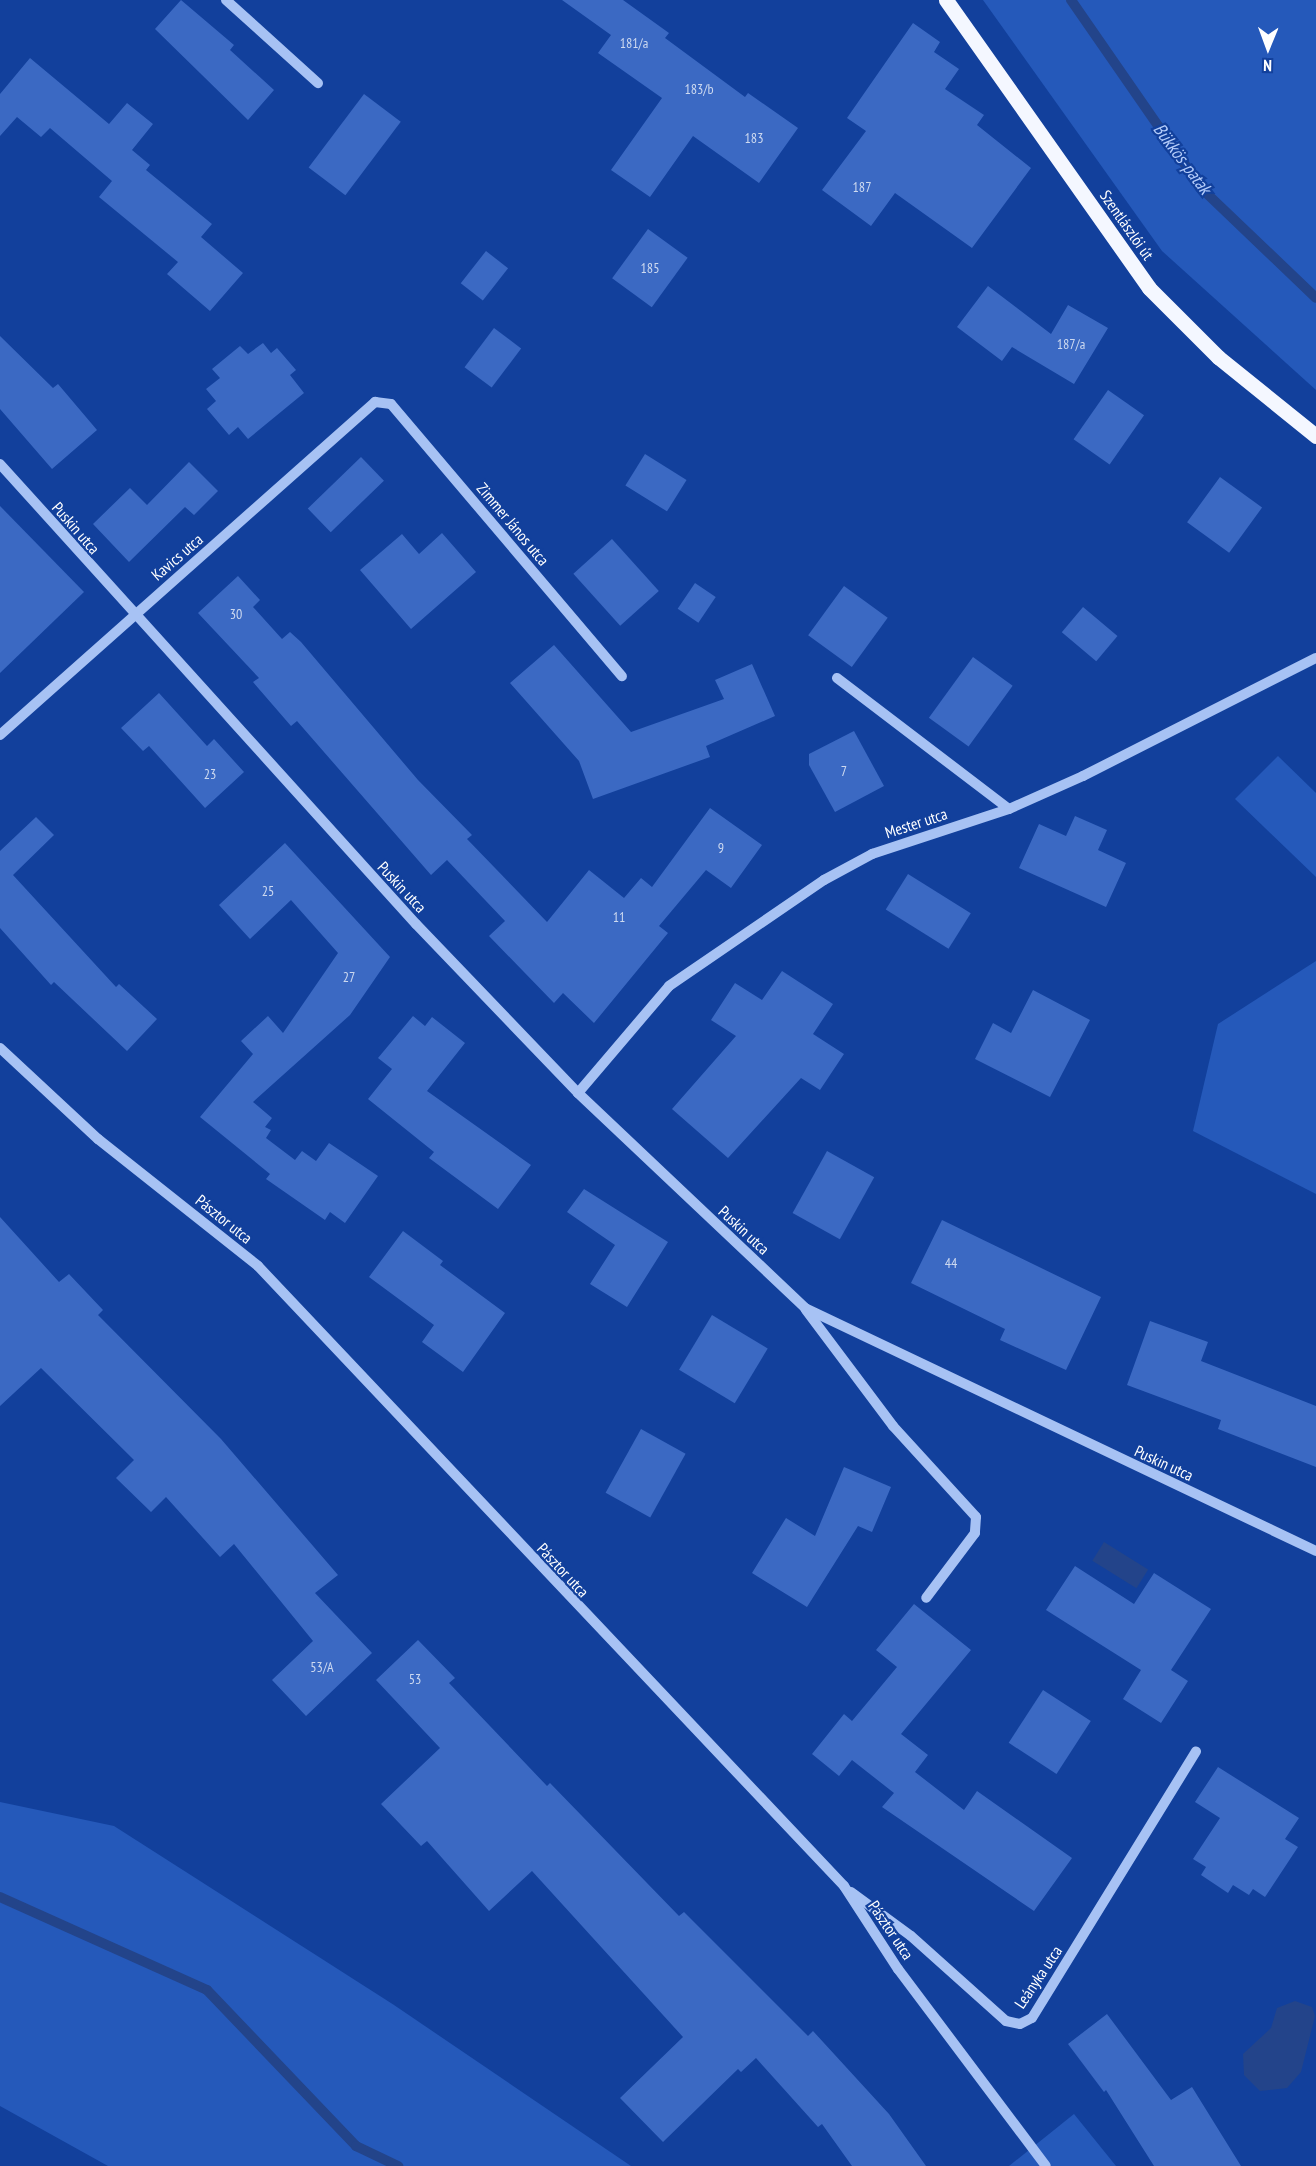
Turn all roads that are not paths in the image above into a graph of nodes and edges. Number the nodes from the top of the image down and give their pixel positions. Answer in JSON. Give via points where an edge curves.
{"nodes":[{"id":1,"x":226,"y":0,"type":"edge"},
{"id":2,"x":946,"y":0,"type":"edge"},
{"id":3,"x":318,"y":83,"type":"dead end"},
{"id":4,"x":375,"y":402,"type":"joint"},
{"id":5,"x":1316,"y":436,"type":"edge"},
{"id":6,"x":0,"y":464,"type":"edge"},
{"id":7,"x":133,"y":616,"type":"junction"},
{"id":8,"x":1316,"y":658,"type":"edge"},
{"id":9,"x":622,"y":676,"type":"dead end"},
{"id":10,"x":837,"y":678,"type":"dead end"},
{"id":11,"x":0,"y":735,"type":"edge"},
{"id":12,"x":1009,"y":809,"type":"junction"},
{"id":13,"x":0,"y":1048,"type":"edge"},
{"id":14,"x":578,"y":1093,"type":"junction"},
{"id":15,"x":805,"y":1308,"type":"junction"},
{"id":16,"x":1316,"y":1551,"type":"edge"},
{"id":17,"x":926,"y":1598,"type":"dead end"},
{"id":18,"x":1196,"y":1751,"type":"dead end"},
{"id":19,"x":844,"y":1886,"type":"junction"},
{"id":20,"x":1046,"y":2166,"type":"edge"}],
"edges":[{"from":1,"to":3,"type":"street"},
{"from":2,"to":5,"type":"main road","name":"Szentlászlói út","via":[[1149,288],[1218,357]]},
{"from":4,"to":7,"type":"street","name":"Kavics utca"},
{"from":4,"to":9,"type":"street","name":"Zimmer János utca","via":[[391,404]]},
{"from":6,"to":7,"type":"street","name":"Puskin utca"},
{"from":7,"to":11,"type":"street","name":"Kavics utca"},
{"from":7,"to":14,"type":"street","name":"Puskin utca"},
{"from":8,"to":12,"type":"street","name":"Mester utca","via":[[1233,704]]},
{"from":10,"to":12,"type":"street"},
{"from":12,"to":14,"type":"street","name":"Mester utca","via":[[872,854],[800,894],[669,986]]},
{"from":13,"to":19,"type":"street","name":"Pásztor utca","via":[[82,1125],[258,1266],[828,1875]]},
{"from":14,"to":15,"type":"street","name":"Puskin utca"},
{"from":15,"to":16,"type":"street","name":"Puskin utca"},
{"from":15,"to":17,"type":"street","name":"Puskin utca","via":[[893,1426],[976,1517],[975,1533]]},
{"from":18,"to":19,"type":"street","name":"Leányka utca","via":[[1032,2018],[1020,2024],[1005,2021],[911,1936]]},
{"from":19,"to":20,"type":"street","name":"Pásztor utca","via":[[898,1969]]}]}
